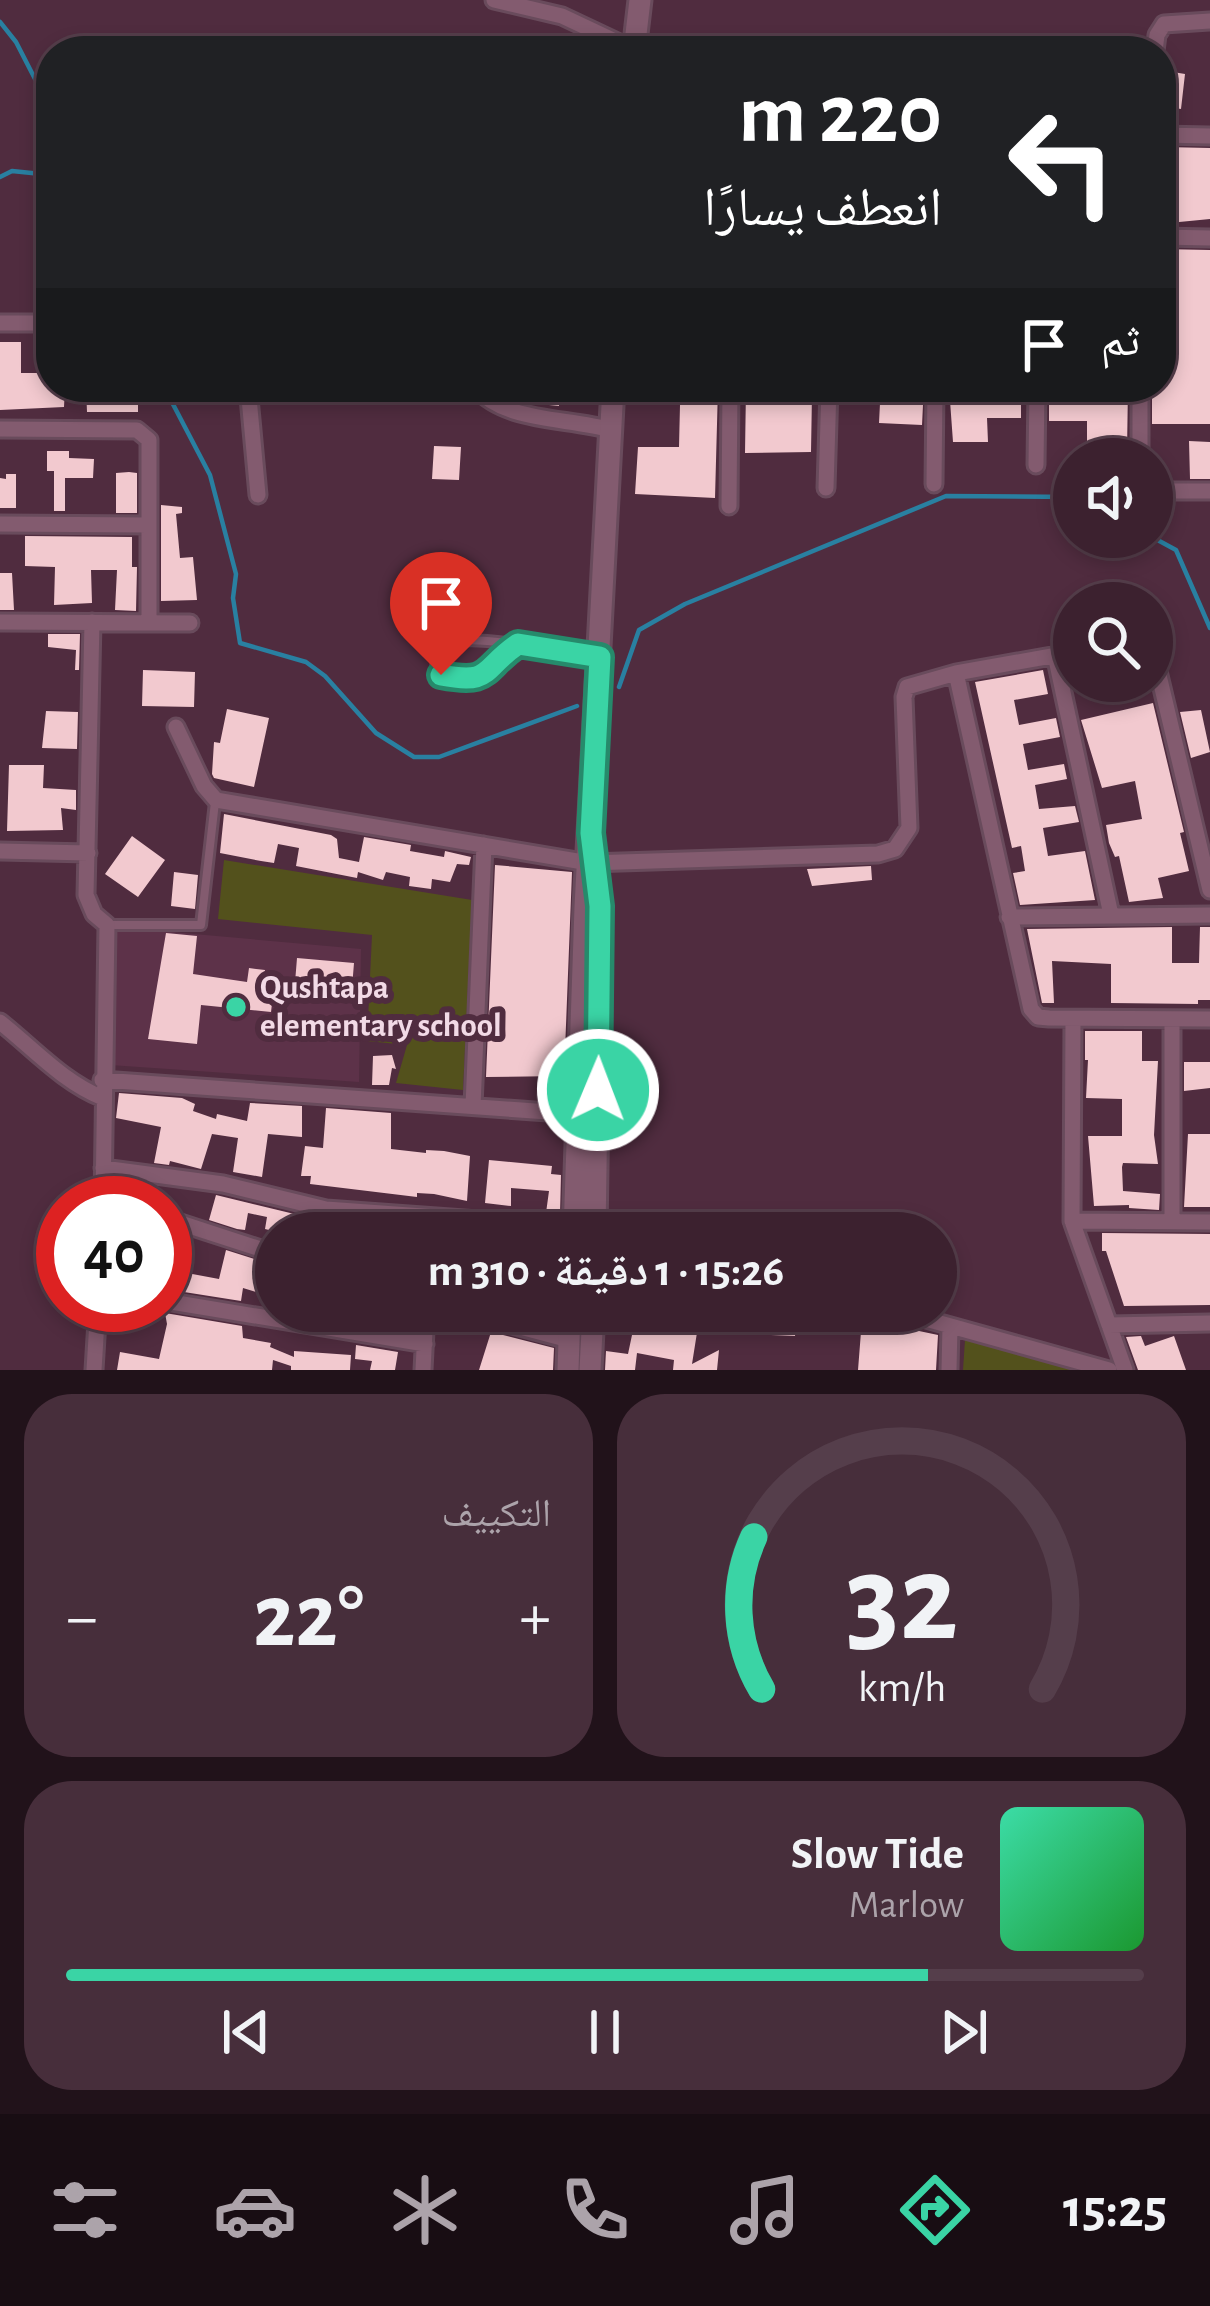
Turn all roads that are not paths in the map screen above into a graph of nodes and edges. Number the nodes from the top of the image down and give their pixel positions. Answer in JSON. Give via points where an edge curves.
{"nodes":[{"id":1,"x":494,"y":0,"type":"edge"},
{"id":2,"x":640,"y":0,"type":"edge"},
{"id":3,"x":1210,"y":22,"type":"edge"},
{"id":4,"x":604,"y":36,"type":"edge"},
{"id":5,"x":636,"y":36,"type":"edge"},
{"id":6,"x":1156,"y":36,"type":"edge"},
{"id":7,"x":1176,"y":135,"type":"edge"},
{"id":8,"x":1210,"y":136,"type":"edge"},
{"id":9,"x":1176,"y":237,"type":"edge"},
{"id":10,"x":1210,"y":238,"type":"edge"},
{"id":11,"x":0,"y":323,"type":"edge"},
{"id":12,"x":36,"y":323,"type":"edge"},
{"id":13,"x":249,"y":402,"type":"edge"},
{"id":14,"x":488,"y":402,"type":"edge"},
{"id":15,"x":613,"y":402,"type":"edge"},
{"id":16,"x":730,"y":402,"type":"edge"},
{"id":17,"x":829,"y":402,"type":"edge"},
{"id":18,"x":935,"y":402,"type":"edge"},
{"id":19,"x":1037,"y":402,"type":"edge"},
{"id":20,"x":1140,"y":402,"type":"edge"},
{"id":21,"x":0,"y":429,"type":"edge"},
{"id":22,"x":611,"y":430,"type":"junction"},
{"id":23,"x":1140,"y":438,"type":"edge"},
{"id":24,"x":1036,"y":465,"type":"dead end"},
{"id":25,"x":934,"y":484,"type":"dead end"},
{"id":26,"x":826,"y":488,"type":"dead end"},
{"id":27,"x":1173,"y":491,"type":"edge"},
{"id":28,"x":1210,"y":491,"type":"edge"},
{"id":29,"x":258,"y":495,"type":"dead end"},
{"id":30,"x":729,"y":506,"type":"dead end"},
{"id":31,"x":0,"y":524,"type":"edge"},
{"id":32,"x":148,"y":525,"type":"junction"},
{"id":33,"x":0,"y":622,"type":"edge"},
{"id":34,"x":92,"y":622,"type":"junction"},
{"id":35,"x":149,"y":623,"type":"junction"},
{"id":36,"x":190,"y":623,"type":"dead end"},
{"id":37,"x":518,"y":644,"type":"junction"},
{"id":38,"x":1053,"y":656,"type":"edge"},
{"id":39,"x":600,"y":657,"type":"junction"},
{"id":40,"x":956,"y":674,"type":"junction"},
{"id":41,"x":1065,"y":702,"type":"edge"},
{"id":42,"x":1168,"y":702,"type":"edge"},
{"id":43,"x":176,"y":727,"type":"dead end"},
{"id":44,"x":216,"y":800,"type":"junction"},
{"id":45,"x":1201,"y":815,"type":"edge"},
{"id":46,"x":484,"y":845,"type":"junction"},
{"id":47,"x":0,"y":851,"type":"edge"},
{"id":48,"x":88,"y":853,"type":"junction"},
{"id":49,"x":592,"y":863,"type":"junction"},
{"id":50,"x":1210,"y":890,"type":"edge"},
{"id":51,"x":1111,"y":915,"type":"junction"},
{"id":52,"x":1210,"y":915,"type":"edge"},
{"id":53,"x":1009,"y":917,"type":"junction"},
{"id":54,"x":107,"y":926,"type":"junction"},
{"id":55,"x":1073,"y":1018,"type":"junction"},
{"id":56,"x":1210,"y":1018,"type":"edge"},
{"id":57,"x":1172,"y":1019,"type":"junction"},
{"id":58,"x":0,"y":1022,"type":"edge"},
{"id":59,"x":103,"y":1089,"type":"junction"},
{"id":60,"x":472,"y":1106,"type":"junction"},
{"id":61,"x":576,"y":1114,"type":"junction"},
{"id":62,"x":103,"y":1168,"type":"junction"},
{"id":63,"x":103,"y":1176,"type":"edge"},
{"id":64,"x":362,"y":1212,"type":"edge"},
{"id":65,"x":589,"y":1212,"type":"edge"},
{"id":66,"x":592,"y":1212,"type":"edge"},
{"id":67,"x":1072,"y":1221,"type":"junction"},
{"id":68,"x":1172,"y":1222,"type":"junction"},
{"id":69,"x":1210,"y":1222,"type":"edge"},
{"id":70,"x":192,"y":1226,"type":"edge"},
{"id":71,"x":255,"y":1247,"type":"edge"},
{"id":72,"x":192,"y":1305,"type":"edge"},
{"id":73,"x":1210,"y":1322,"type":"edge"},
{"id":74,"x":1109,"y":1325,"type":"junction"},
{"id":75,"x":957,"y":1328,"type":"edge"},
{"id":76,"x":96,"y":1332,"type":"edge"},
{"id":77,"x":425,"y":1332,"type":"edge"},
{"id":78,"x":539,"y":1332,"type":"edge"},
{"id":79,"x":569,"y":1332,"type":"edge"},
{"id":80,"x":591,"y":1332,"type":"edge"},
{"id":81,"x":950,"y":1332,"type":"edge"},
{"id":82,"x":569,"y":1340,"type":"junction"},
{"id":83,"x":425,"y":1343,"type":"junction"},
{"id":84,"x":94,"y":1370,"type":"edge"},
{"id":85,"x":423,"y":1370,"type":"edge"},
{"id":86,"x":568,"y":1370,"type":"edge"},
{"id":87,"x":590,"y":1370,"type":"edge"},
{"id":88,"x":949,"y":1370,"type":"edge"},
{"id":89,"x":1109,"y":1370,"type":"edge"},
{"id":90,"x":1125,"y":1370,"type":"edge"}],
"edges":[{"from":1,"to":4,"type":"street"},
{"from":2,"to":5,"type":"street"},
{"from":3,"to":6,"type":"street","via":[[1164,24]]},
{"from":7,"to":8,"type":"street"},
{"from":9,"to":10,"type":"street"},
{"from":11,"to":12,"type":"street"},
{"from":13,"to":29,"type":"street"},
{"from":14,"to":22,"type":"street","via":[[521,416]]},
{"from":15,"to":22,"type":"street"},
{"from":16,"to":30,"type":"street"},
{"from":17,"to":26,"type":"street"},
{"from":18,"to":25,"type":"street"},
{"from":19,"to":24,"type":"street"},
{"from":20,"to":23,"type":"street"},
{"from":21,"to":32,"type":"street","via":[[144,434]]},
{"from":22,"to":39,"type":"street"},
{"from":27,"to":28,"type":"street"},
{"from":31,"to":32,"type":"street"},
{"from":32,"to":35,"type":"street"},
{"from":33,"to":34,"type":"street"},
{"from":34,"to":35,"type":"street"},
{"from":34,"to":48,"type":"street"},
{"from":35,"to":36,"type":"street"},
{"from":37,"to":37,"type":"lane","via":[[444,642],[436,665],[441,675],[484,677]]},
{"from":37,"to":39,"type":"lane"},
{"from":38,"to":40,"type":"street"},
{"from":39,"to":49,"type":"street"},
{"from":40,"to":49,"type":"street","via":[[907,687],[909,827],[895,849]]},
{"from":40,"to":53,"type":"street"},
{"from":41,"to":51,"type":"street"},
{"from":42,"to":45,"type":"street"},
{"from":43,"to":44,"type":"street"},
{"from":44,"to":46,"type":"street"},
{"from":44,"to":54,"type":"lane","via":[[201,925]]},
{"from":45,"to":50,"type":"street"},
{"from":46,"to":49,"type":"street"},
{"from":46,"to":60,"type":"street"},
{"from":47,"to":48,"type":"street"},
{"from":48,"to":54,"type":"street","via":[[86,895]]},
{"from":49,"to":61,"type":"street"},
{"from":49,"to":66,"type":"street","via":[[600,906]]},
{"from":51,"to":52,"type":"street"},
{"from":51,"to":53,"type":"street"},
{"from":53,"to":55,"type":"street","via":[[1031,1010]]},
{"from":54,"to":59,"type":"street"},
{"from":55,"to":57,"type":"street"},
{"from":55,"to":67,"type":"street"},
{"from":56,"to":57,"type":"street"},
{"from":57,"to":68,"type":"street"},
{"from":58,"to":59,"type":"street","via":[[73,1086]]},
{"from":59,"to":60,"type":"street"},
{"from":59,"to":62,"type":"street"},
{"from":60,"to":61,"type":"street"},
{"from":61,"to":65,"type":"street"},
{"from":62,"to":63,"type":"street"},
{"from":62,"to":64,"type":"street"},
{"from":67,"to":68,"type":"street"},
{"from":67,"to":74,"type":"street"},
{"from":68,"to":69,"type":"street"},
{"from":70,"to":71,"type":"street"},
{"from":72,"to":83,"type":"street"},
{"from":73,"to":74,"type":"street"},
{"from":74,"to":90,"type":"street"},
{"from":75,"to":89,"type":"street"},
{"from":76,"to":84,"type":"street"},
{"from":77,"to":83,"type":"street"},
{"from":78,"to":82,"type":"street"},
{"from":79,"to":82,"type":"street"},
{"from":80,"to":87,"type":"street"},
{"from":81,"to":88,"type":"street"},
{"from":82,"to":86,"type":"street"},
{"from":83,"to":85,"type":"street"}]}
